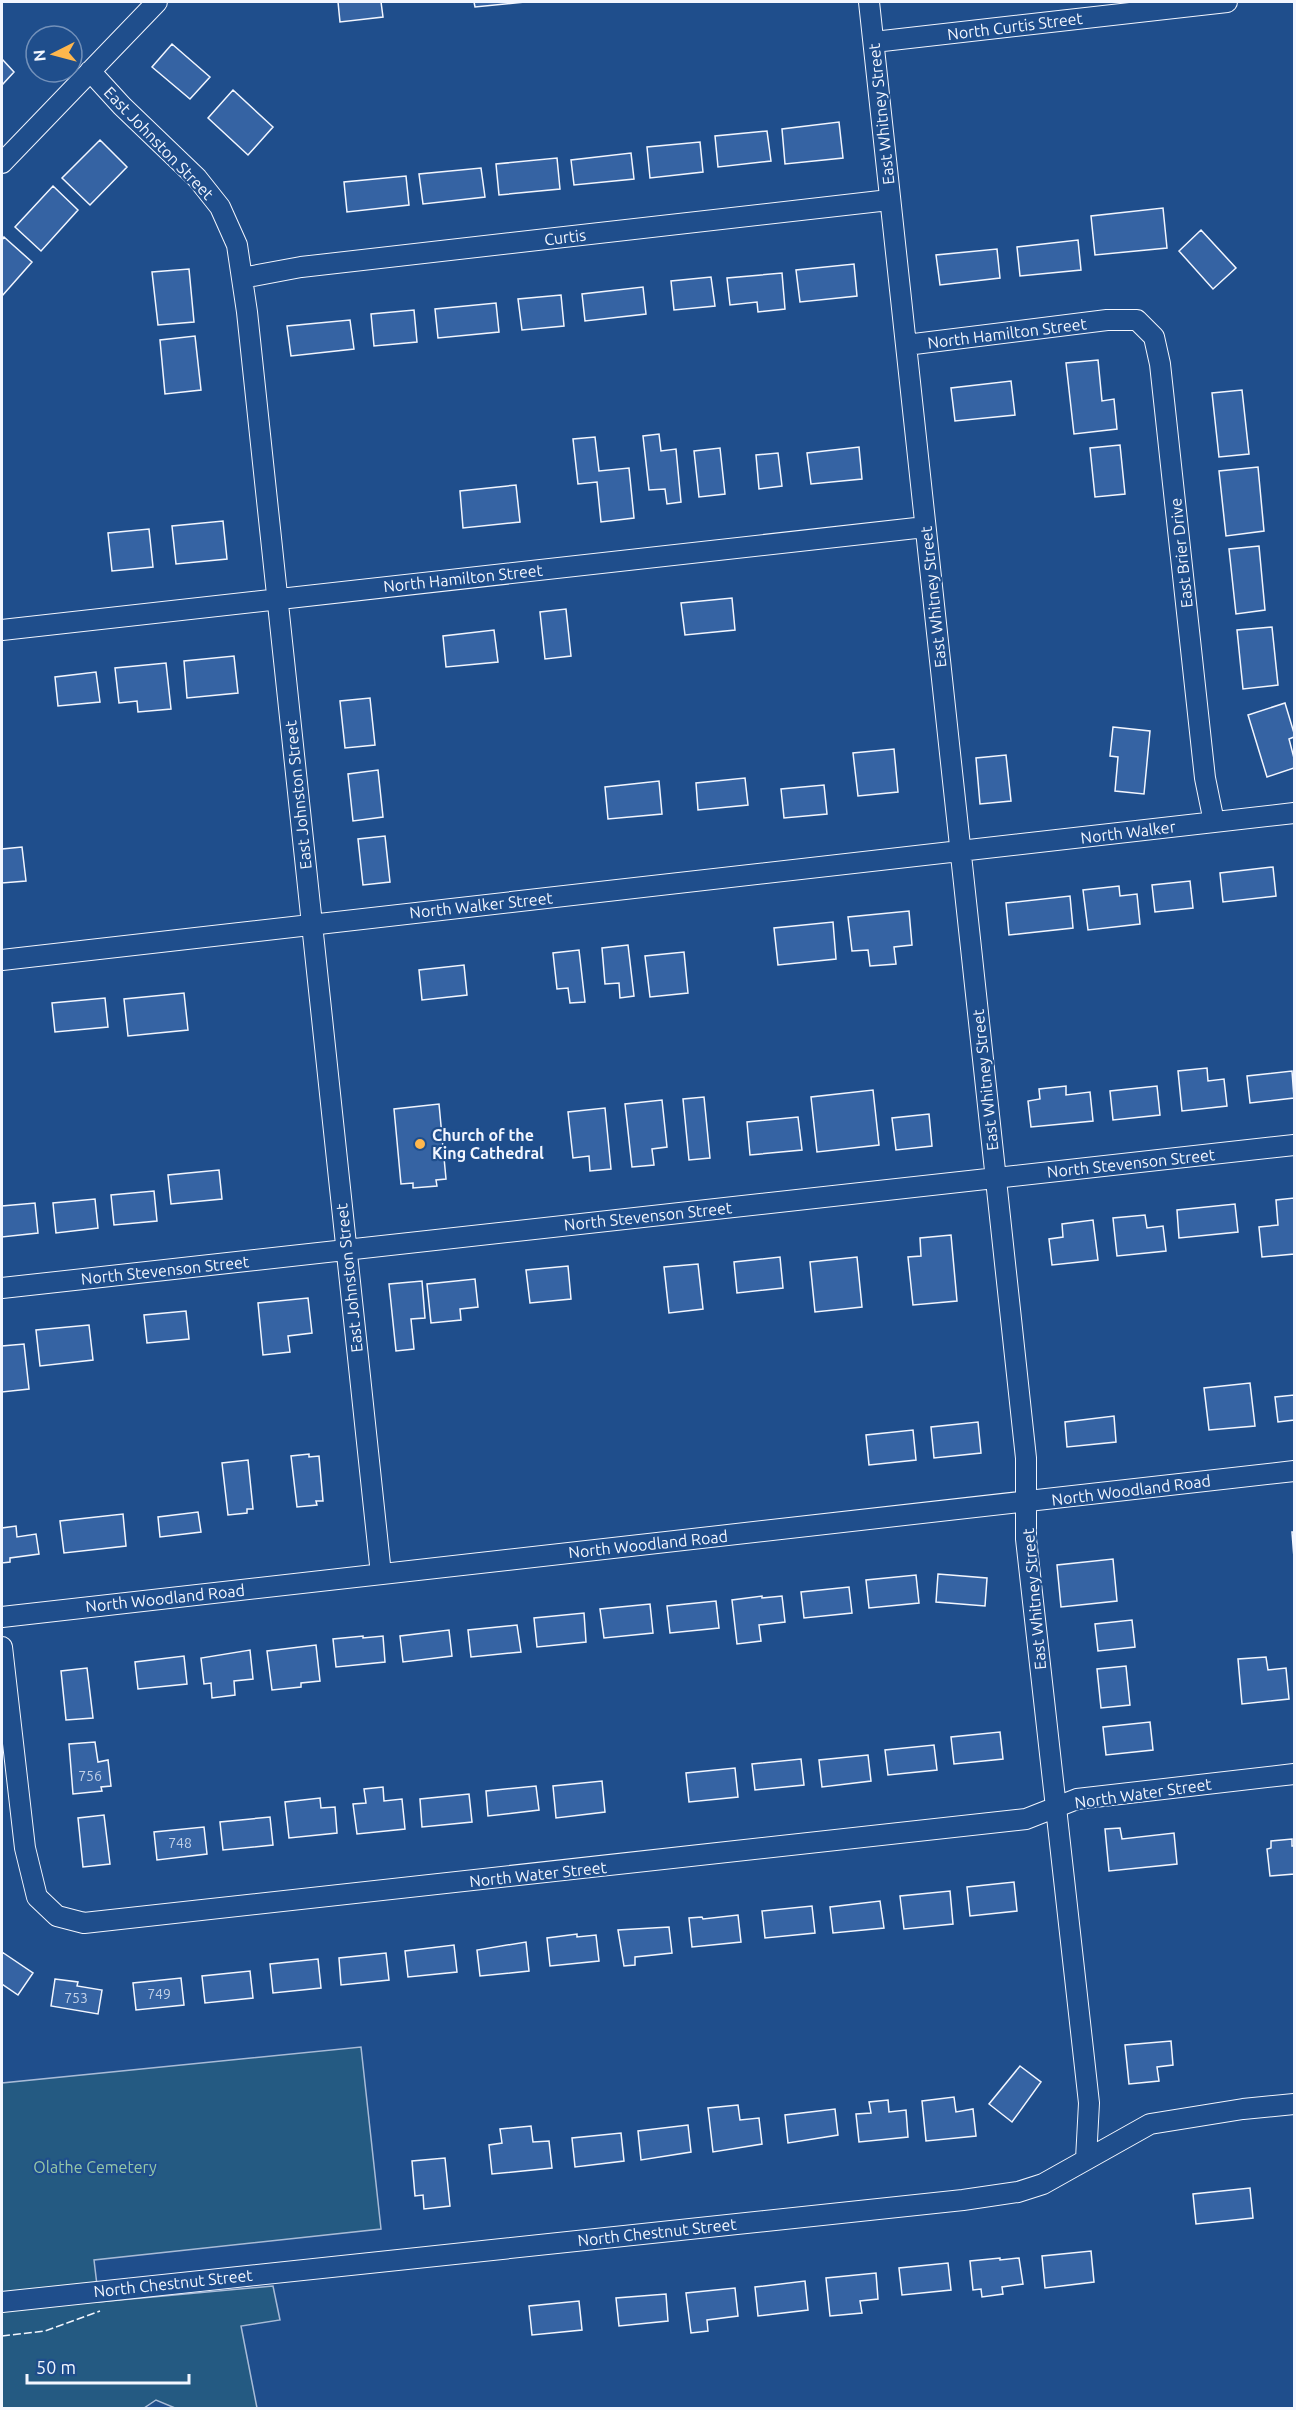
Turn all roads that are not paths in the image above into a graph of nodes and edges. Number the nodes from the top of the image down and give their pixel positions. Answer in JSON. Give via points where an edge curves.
{"nodes":[{"id":1,"x":157,"y":2,"type":"edge"},
{"id":2,"x":869,"y":2,"type":"edge"},
{"id":3,"x":1227,"y":2,"type":"edge"},
{"id":4,"x":874,"y":42,"type":"junction"},
{"id":5,"x":90,"y":71,"type":"junction"},
{"id":6,"x":2,"y":162,"type":"edge"},
{"id":7,"x":889,"y":200,"type":"junction"},
{"id":8,"x":242,"y":278,"type":"junction"},
{"id":9,"x":1107,"y":320,"type":"joint"},
{"id":10,"x":906,"y":345,"type":"junction"},
{"id":11,"x":925,"y":526,"type":"junction"},
{"id":12,"x":276,"y":599,"type":"junction"},
{"id":13,"x":2,"y":630,"type":"edge"},
{"id":14,"x":1294,"y":813,"type":"edge"},
{"id":15,"x":1214,"y":822,"type":"junction"},
{"id":16,"x":961,"y":852,"type":"junction"},
{"id":17,"x":312,"y":924,"type":"junction"},
{"id":18,"x":2,"y":960,"type":"edge"},
{"id":19,"x":1294,"y":1145,"type":"edge"},
{"id":20,"x":996,"y":1177,"type":"junction"},
{"id":21,"x":346,"y":1249,"type":"junction"},
{"id":22,"x":2,"y":1288,"type":"edge"},
{"id":23,"x":1294,"y":1471,"type":"edge"},
{"id":24,"x":1026,"y":1502,"type":"junction"},
{"id":25,"x":381,"y":1574,"type":"junction"},
{"id":26,"x":2,"y":1617,"type":"edge"},
{"id":27,"x":2,"y":1647,"type":"edge"},
{"id":28,"x":1294,"y":1774,"type":"edge"},
{"id":29,"x":1056,"y":1808,"type":"junction"},
{"id":30,"x":1294,"y":2104,"type":"edge"},
{"id":31,"x":1086,"y":2159,"type":"junction"},
{"id":32,"x":2,"y":2302,"type":"edge"}],
"edges":[{"from":1,"to":5,"type":"street"},
{"from":2,"to":4,"type":"street","name":"East Whitney Street"},
{"from":3,"to":4,"type":"street","name":"North Curtis Street"},
{"from":4,"to":7,"type":"street","name":"East Whitney Street"},
{"from":5,"to":6,"type":"street"},
{"from":5,"to":8,"type":"street","name":"East Johnston Street","via":[[197,178],[220,207],[237,245]]},
{"from":7,"to":8,"type":"street","name":"Curtis","via":[[301,267]]},
{"from":7,"to":10,"type":"street","name":"East Whitney Street"},
{"from":8,"to":12,"type":"street","name":"East Johnston Street"},
{"from":9,"to":10,"type":"street","name":"North Hamilton Street"},
{"from":9,"to":15,"type":"street","name":"East Brier Drive","via":[[1137,320],[1154,337],[1158,355],[1205,778]]},
{"from":10,"to":11,"type":"street","name":"East Whitney Street"},
{"from":11,"to":12,"type":"street","name":"North Hamilton Street"},
{"from":11,"to":16,"type":"street","name":"East Whitney Street"},
{"from":12,"to":13,"type":"street","name":"North Hamilton Street"},
{"from":12,"to":17,"type":"street","name":"East Johnston Street"},
{"from":14,"to":15,"type":"street","name":"North Walker"},
{"from":15,"to":16,"type":"street","name":"North Walker"},
{"from":16,"to":17,"type":"street","name":"North Walker Street"},
{"from":16,"to":20,"type":"street","name":"East Whitney Street"},
{"from":17,"to":18,"type":"street","name":"North Walker Street"},
{"from":17,"to":21,"type":"street","name":"East Johnston Street"},
{"from":19,"to":20,"type":"street","name":"North Stevenson Street"},
{"from":20,"to":21,"type":"street","name":"North Stevenson Street"},
{"from":20,"to":24,"type":"street","name":"East Whitney Street","via":[[1026,1458]]},
{"from":21,"to":22,"type":"street","name":"North Stevenson Street"},
{"from":21,"to":25,"type":"street","name":"East Johnston Street"},
{"from":23,"to":24,"type":"street","name":"North Woodland Road"},
{"from":24,"to":25,"type":"street","name":"North Woodland Road"},
{"from":24,"to":29,"type":"street","name":"East Whitney Street","via":[[1026,1539]]},
{"from":25,"to":26,"type":"street","name":"North Woodland Road"},
{"from":27,"to":29,"type":"street","name":"North Water Street","via":[[25,1848],[37,1897],[57,1916],[84,1923],[1026,1819]]},
{"from":28,"to":29,"type":"street","name":"North Water Street","via":[[1116,1793],[1077,1799]]},
{"from":29,"to":31,"type":"street","name":"East Whitney Street","via":[[1089,2103]]},
{"from":30,"to":31,"type":"street","name":"North Chestnut Street","via":[[1150,2124]]},
{"from":31,"to":32,"type":"street","name":"North Chestnut Street","via":[[1043,2184],[963,2200]]}]}
